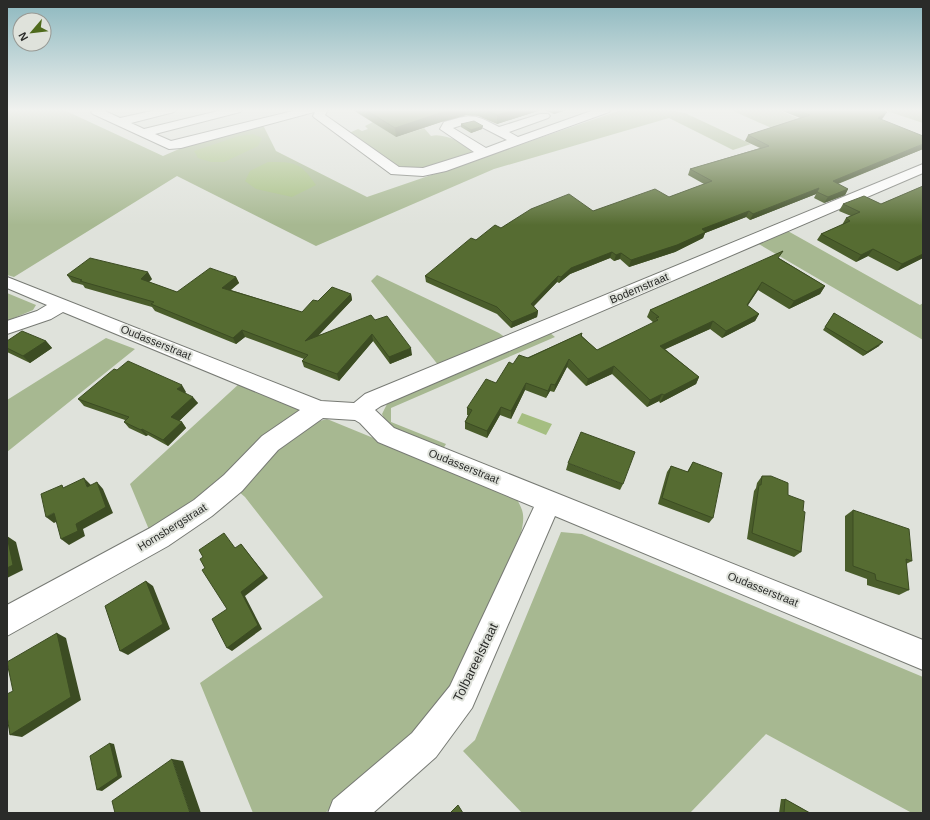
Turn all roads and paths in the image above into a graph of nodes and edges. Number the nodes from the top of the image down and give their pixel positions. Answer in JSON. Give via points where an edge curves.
{"nodes":[{"id":1,"x":365,"y":148,"type":"edge"},
{"id":2,"x":478,"y":148,"type":"edge"},
{"id":3,"x":498,"y":148,"type":"edge"},
{"id":4,"x":485,"y":153,"type":"junction"},
{"id":5,"x":923,"y":168,"type":"edge"},
{"id":6,"x":7,"y":282,"type":"edge"},
{"id":7,"x":63,"y":304,"type":"junction"},
{"id":8,"x":7,"y":328,"type":"edge"},
{"id":9,"x":320,"y":409,"type":"junction"},
{"id":10,"x":358,"y":412,"type":"junction"},
{"id":11,"x":549,"y":501,"type":"junction"},
{"id":12,"x":7,"y":621,"type":"edge"},
{"id":13,"x":923,"y":655,"type":"edge"},
{"id":14,"x":346,"y":813,"type":"edge"}],
"edges":[{"from":1,"to":4,"type":"street","via":[[396,171],[423,172]]},
{"from":2,"to":4,"type":"street"},
{"from":3,"to":4,"type":"street"},
{"from":5,"to":10,"type":"street","name":"Bodemstraat","via":[[373,400]]},
{"from":6,"to":7,"type":"street","name":"Oudasserstraat"},
{"from":7,"to":8,"type":"street","via":[[44,315]]},
{"from":7,"to":9,"type":"street","name":"Oudasserstraat"},
{"from":9,"to":10,"type":"street","name":"Oudasserstraat"},
{"from":9,"to":12,"type":"street","name":"Hornsbergstraat","via":[[270,443],[233,483],[204,508],[159,537]]},
{"from":10,"to":11,"type":"street","name":"Oudasserstraat","via":[[368,417],[386,435]]},
{"from":11,"to":13,"type":"street","name":"Oudasserstraat"},
{"from":11,"to":14,"type":"street","name":"Tolbareelstraat","via":[[461,697],[424,745]]}]}
